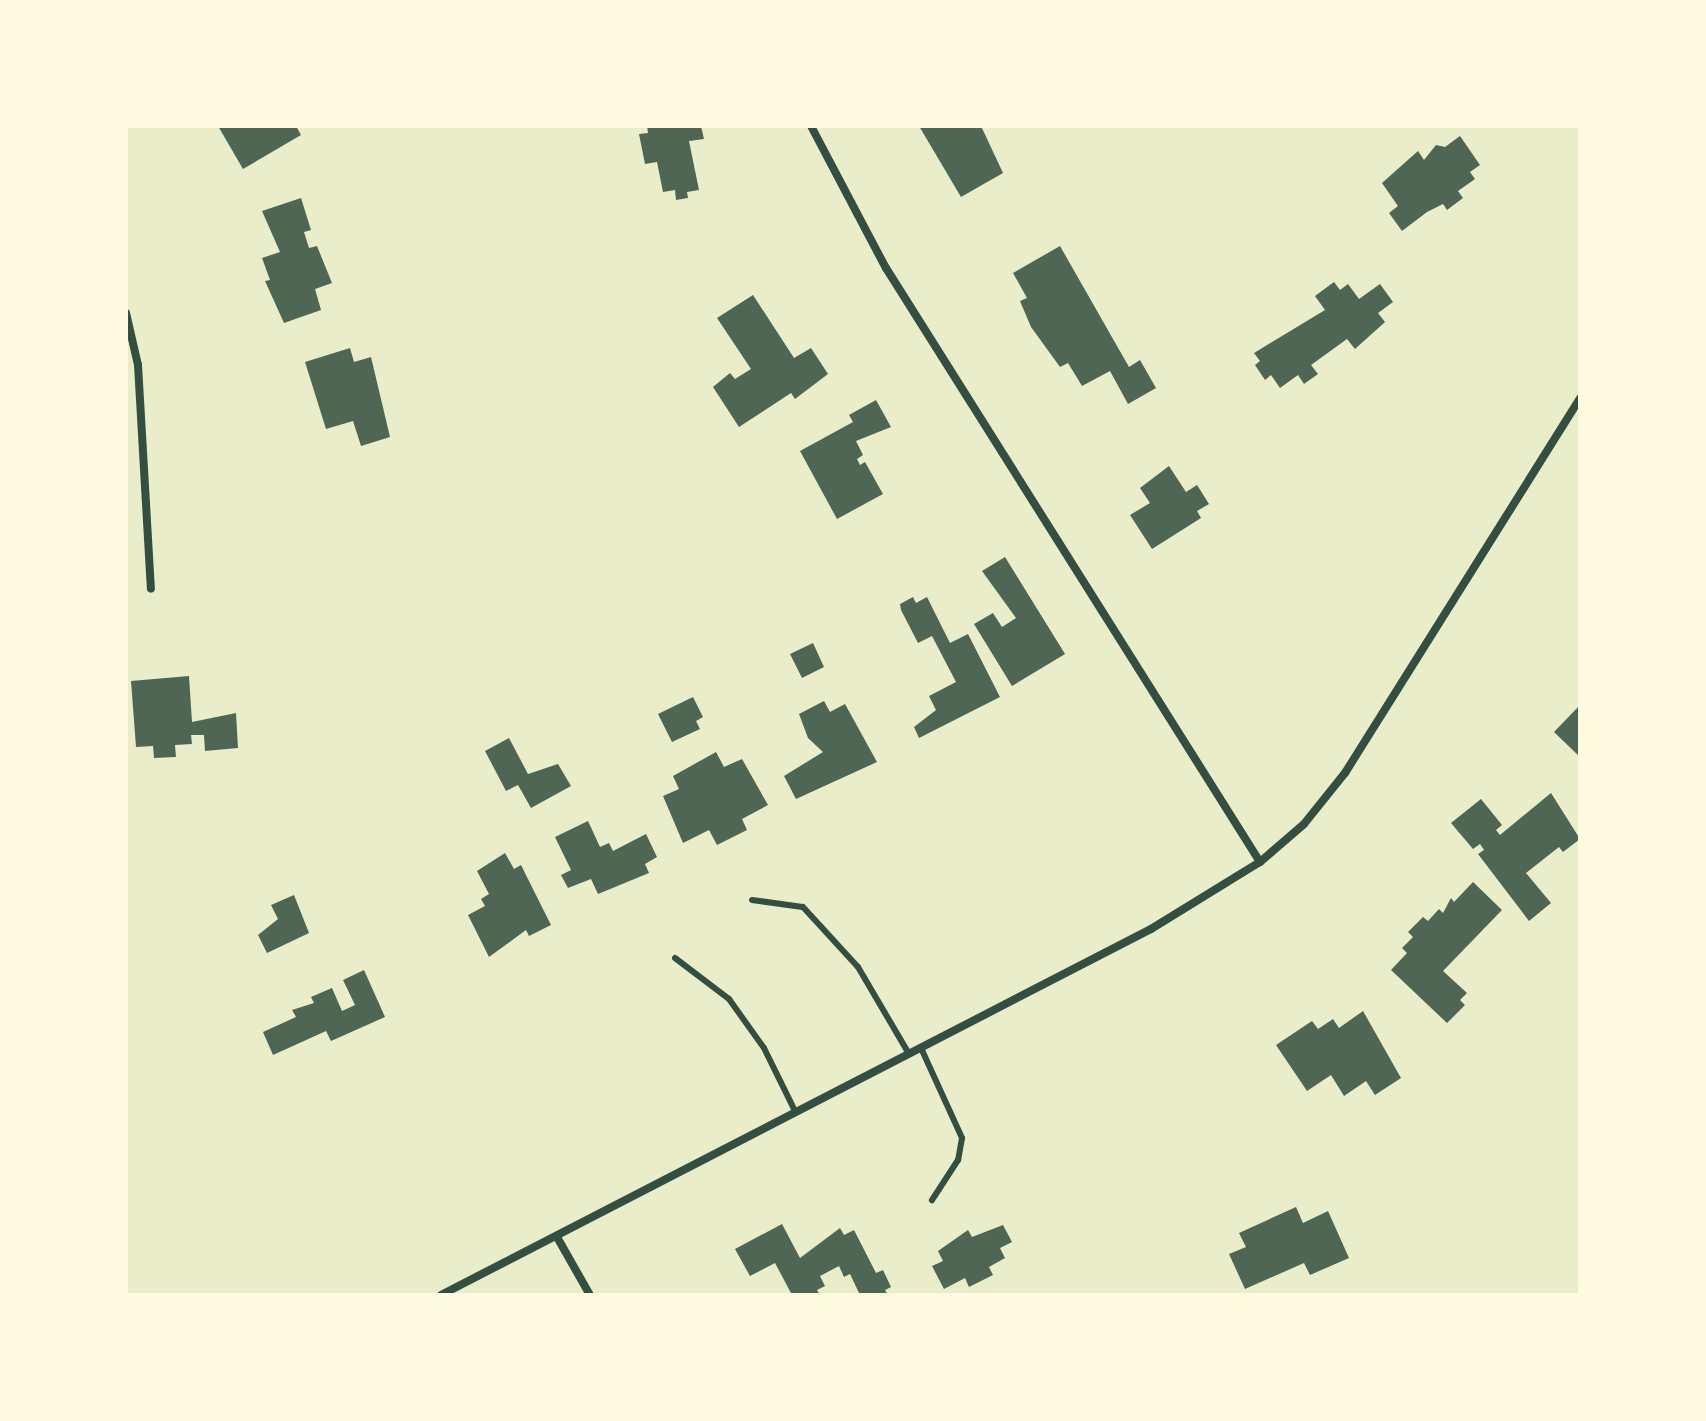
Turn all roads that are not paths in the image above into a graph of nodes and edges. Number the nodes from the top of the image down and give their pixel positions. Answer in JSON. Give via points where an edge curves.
{"nodes":[{"id":1,"x":811,"y":126,"type":"edge"},
{"id":2,"x":126,"y":313,"type":"edge"},
{"id":3,"x":1580,"y":398,"type":"edge"},
{"id":4,"x":151,"y":589,"type":"dead end"},
{"id":5,"x":1260,"y":862,"type":"junction"},
{"id":6,"x":752,"y":900,"type":"dead end"},
{"id":7,"x":675,"y":958,"type":"dead end"},
{"id":8,"x":921,"y":1048,"type":"junction"},
{"id":9,"x":909,"y":1054,"type":"junction"},
{"id":10,"x":796,"y":1113,"type":"junction"},
{"id":11,"x":932,"y":1200,"type":"dead end"},
{"id":12,"x":557,"y":1237,"type":"junction"},
{"id":13,"x":441,"y":1295,"type":"edge"},
{"id":14,"x":590,"y":1295,"type":"edge"}],
"edges":[{"from":1,"to":5,"type":"street","via":[[886,268]]},
{"from":2,"to":4,"type":"street","via":[[138,365]]},
{"from":3,"to":5,"type":"street","via":[[1345,773],[1304,824]]},
{"from":5,"to":8,"type":"street","via":[[1151,929]]},
{"from":6,"to":9,"type":"lane","via":[[803,907],[858,967]]},
{"from":7,"to":10,"type":"lane","via":[[729,999],[764,1048]]},
{"from":8,"to":9,"type":"street"},
{"from":8,"to":11,"type":"lane","via":[[962,1138],[958,1160]]},
{"from":9,"to":10,"type":"street"},
{"from":10,"to":12,"type":"street"},
{"from":12,"to":13,"type":"street"},
{"from":12,"to":14,"type":"street"}]}
